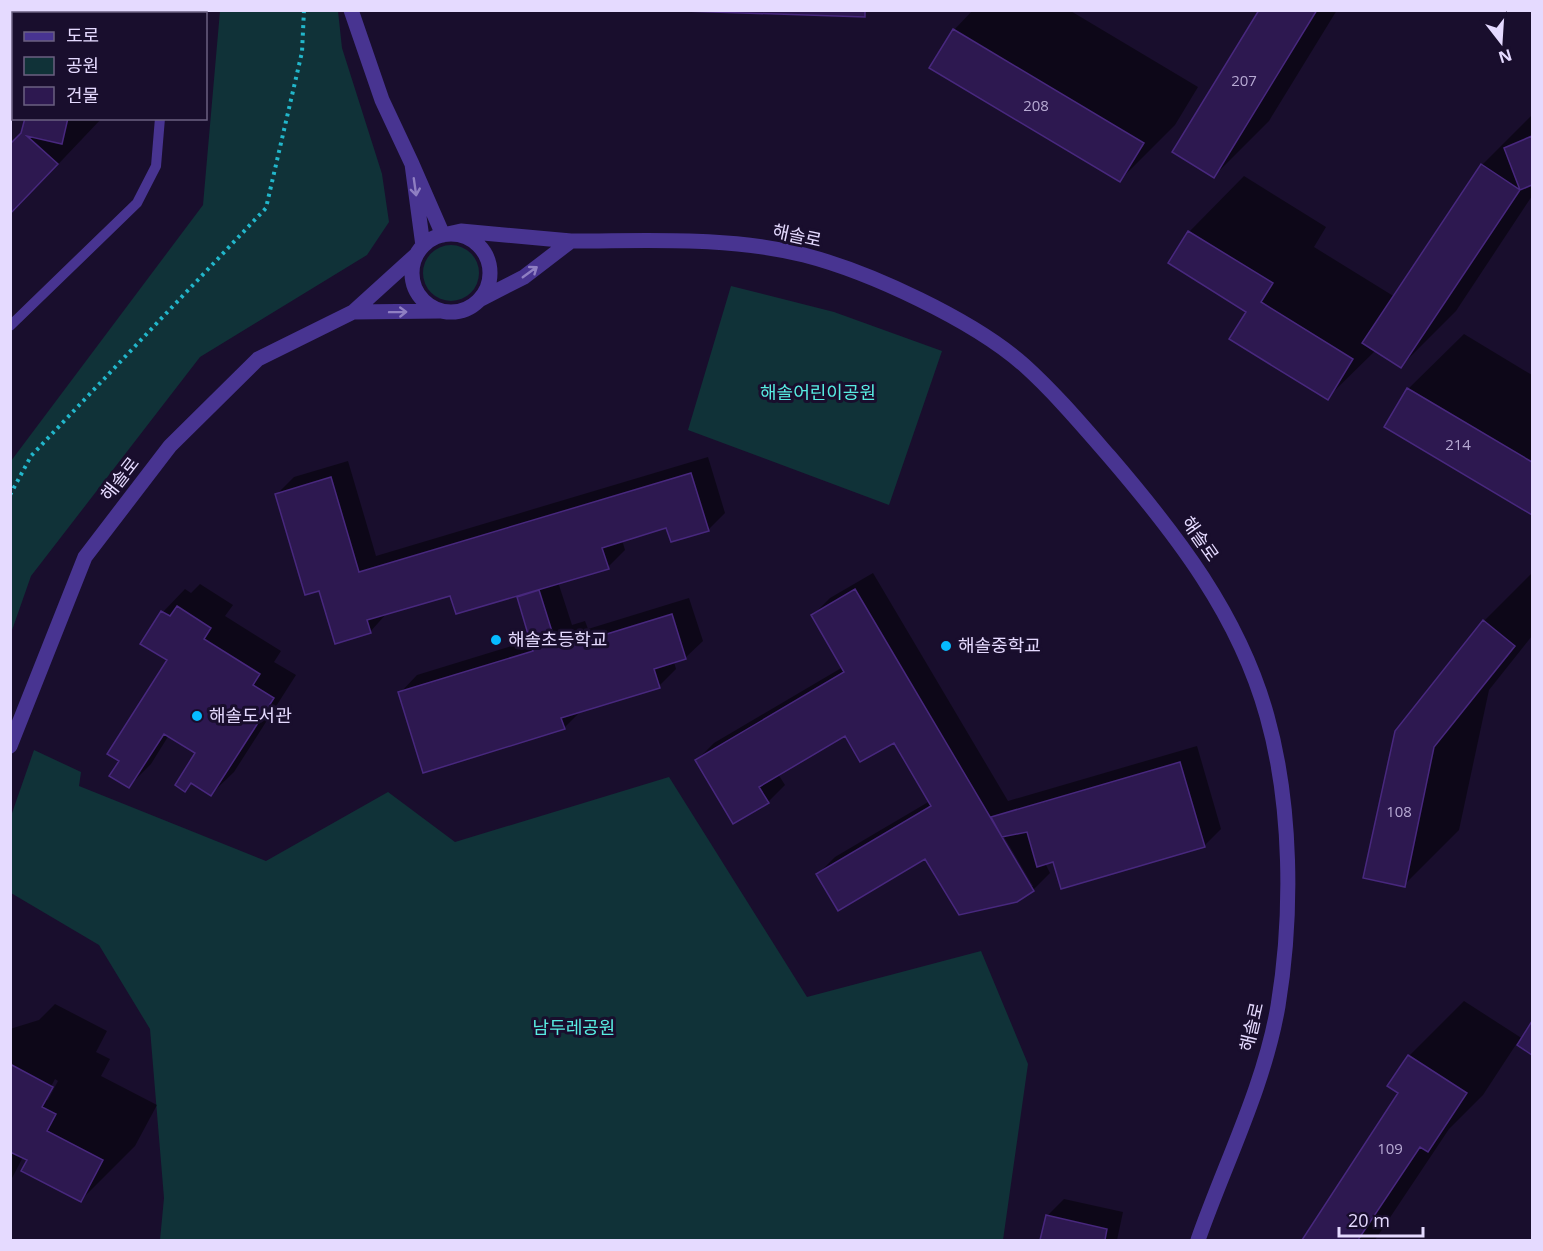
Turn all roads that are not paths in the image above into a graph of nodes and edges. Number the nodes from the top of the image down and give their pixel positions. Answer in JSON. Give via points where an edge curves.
{"nodes":[{"id":1,"x":351,"y":10,"type":"edge"},
{"id":2,"x":160,"y":120,"type":"edge"},
{"id":3,"x":412,"y":164,"type":"junction"},
{"id":4,"x":443,"y":235,"type":"junction"},
{"id":5,"x":572,"y":241,"type":"junction"},
{"id":6,"x":420,"y":250,"type":"junction"},
{"id":7,"x":479,"y":300,"type":"junction"},
{"id":8,"x":442,"y":311,"type":"junction"},
{"id":9,"x":353,"y":312,"type":"junction"},
{"id":10,"x":10,"y":326,"type":"edge"},
{"id":11,"x":10,"y":746,"type":"edge"},
{"id":12,"x":1198,"y":1240,"type":"edge"}],
"edges":[{"from":1,"to":3,"type":"street","via":[[382,100]]},
{"from":2,"to":10,"type":"lane","via":[[156,166],[137,203]]},
{"from":3,"to":4,"type":"street"},
{"from":3,"to":6,"type":"street","one_way":true},
{"from":4,"to":5,"type":"street","name":"해솔로","via":[[461,231]]},
{"from":4,"to":6,"type":"street"},
{"from":4,"to":7,"type":"street","via":[[466,237],[484,252],[490,277]]},
{"from":7,"to":5,"type":"street","one_way":true,"via":[[524,277]]},
{"from":5,"to":12,"type":"street","name":"해솔로","via":[[717,240],[803,255],[852,270],[959,320],[1023,364],[1067,408],[1163,519],[1212,590],[1241,646],[1267,715],[1280,781],[1287,904],[1278,1005],[1263,1066]]},
{"from":6,"to":8,"type":"street","via":[[412,272],[414,286],[430,307]]},
{"from":6,"to":9,"type":"street"},
{"from":7,"to":8,"type":"street","via":[[456,312]]},
{"from":9,"to":8,"type":"street","one_way":true},
{"from":9,"to":11,"type":"street","name":"해솔로","via":[[258,359],[170,446],[85,557]]}]}
